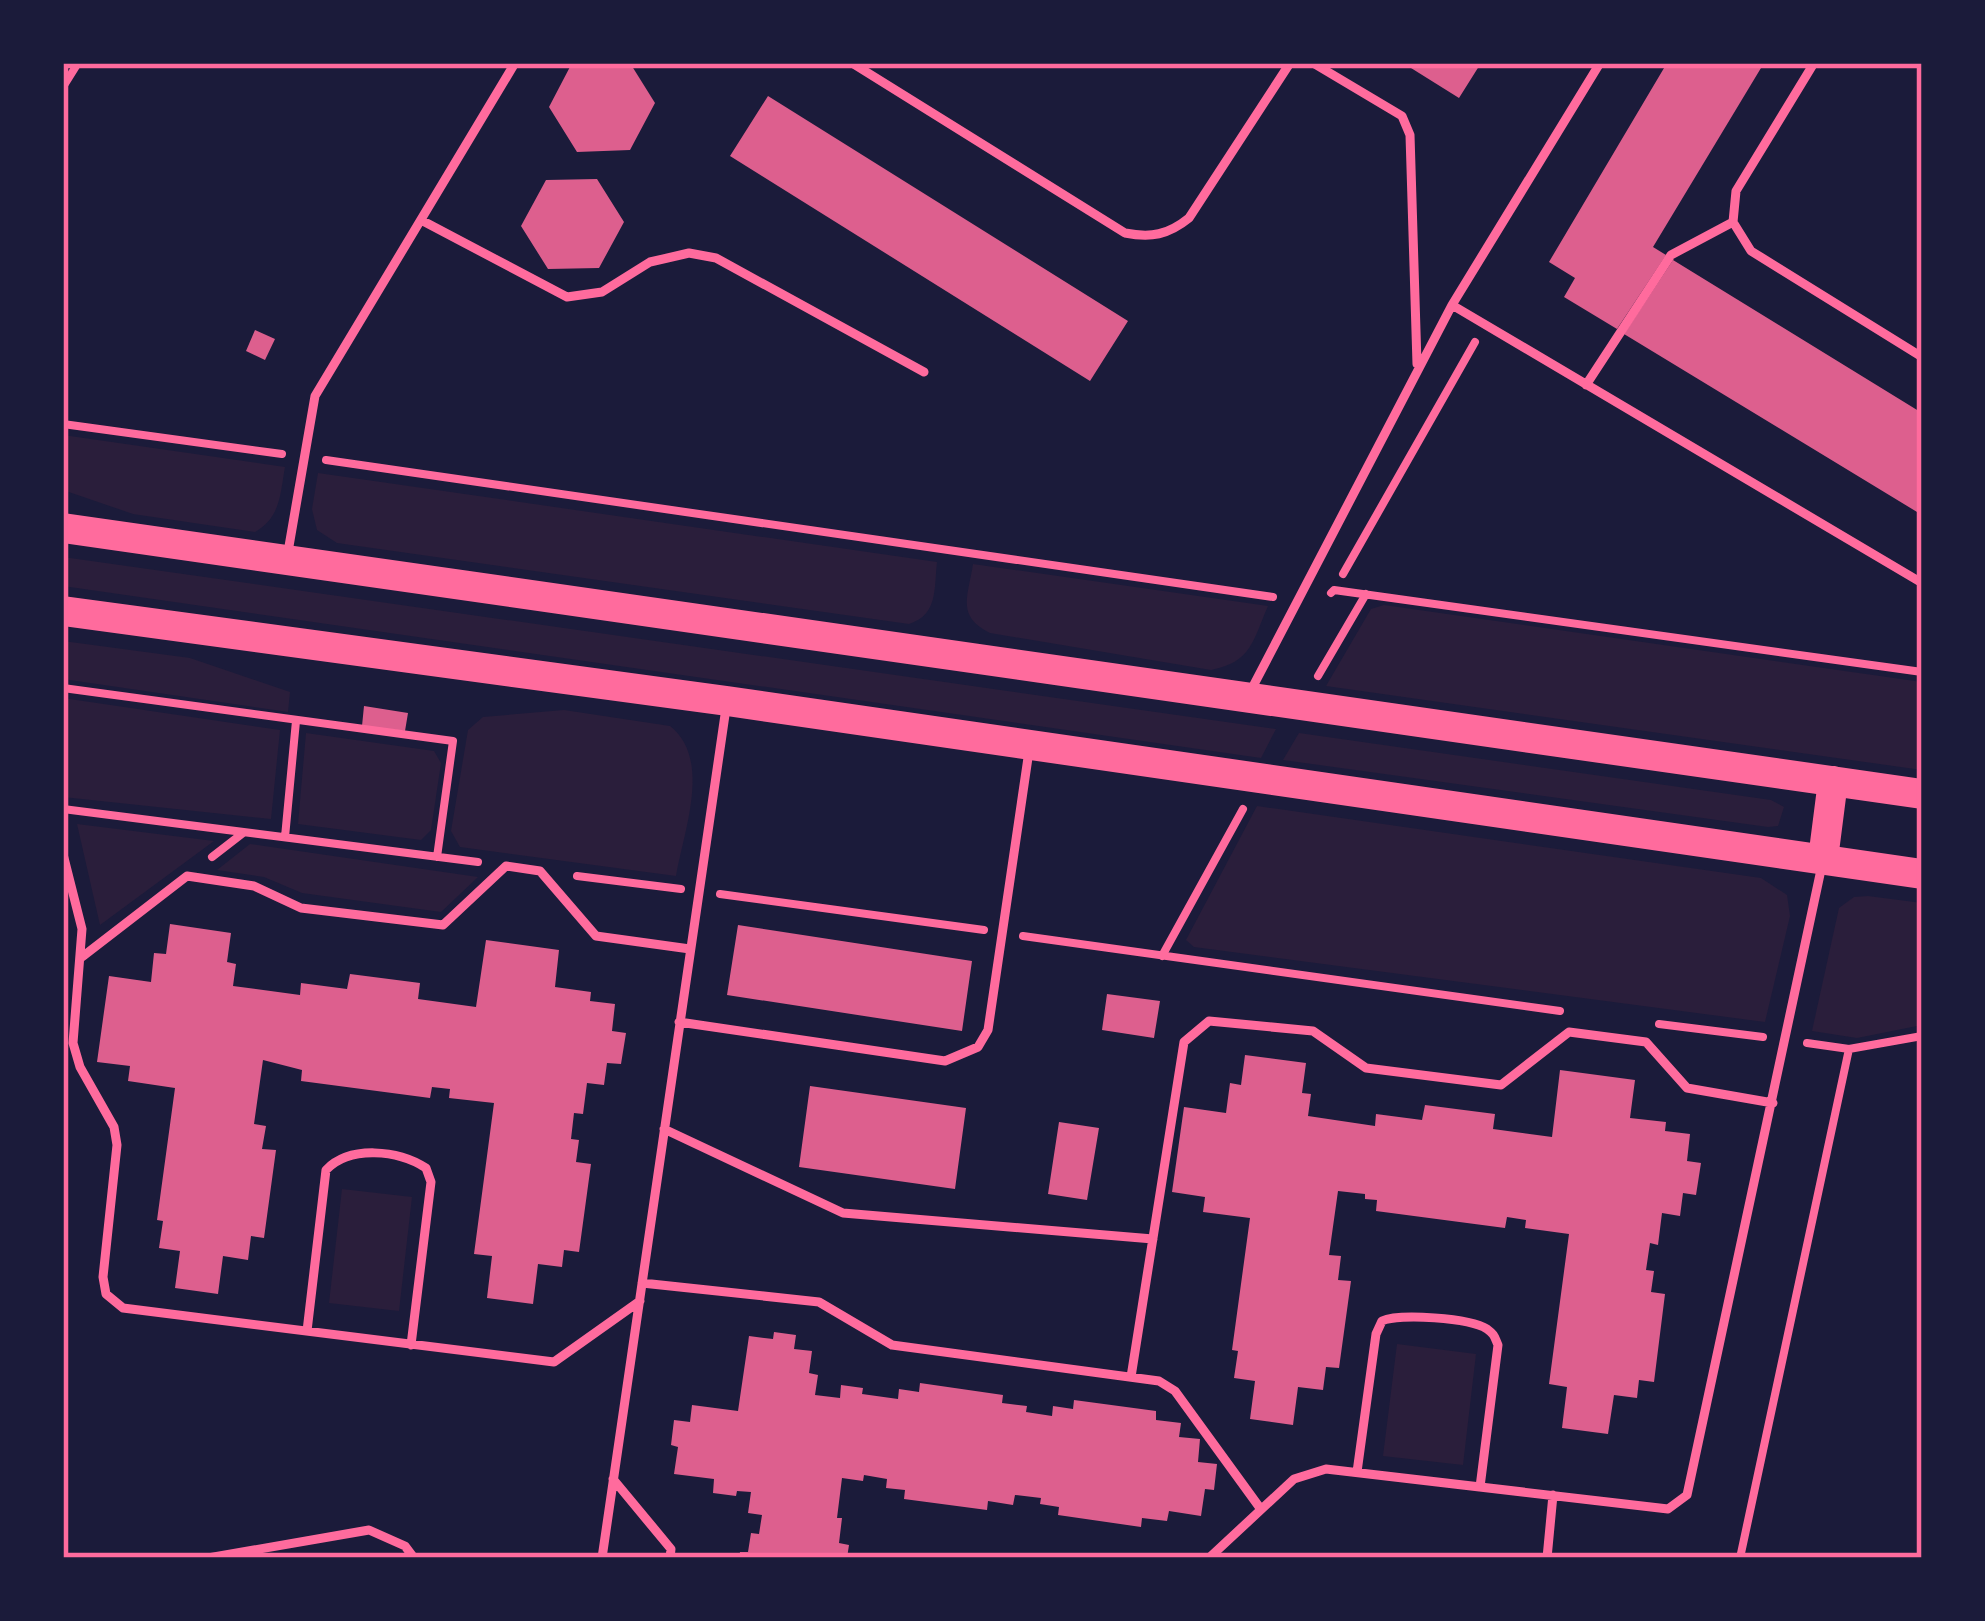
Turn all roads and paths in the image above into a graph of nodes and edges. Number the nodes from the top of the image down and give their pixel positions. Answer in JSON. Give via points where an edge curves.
{"nodes":[{"id":1,"x":78,"y":63,"type":"edge"},
{"id":2,"x":515,"y":63,"type":"edge"},
{"id":3,"x":852,"y":63,"type":"edge"},
{"id":4,"x":1290,"y":63,"type":"edge"},
{"id":5,"x":1313,"y":63,"type":"edge"},
{"id":6,"x":1600,"y":63,"type":"edge"},
{"id":7,"x":1814,"y":63,"type":"edge"},
{"id":8,"x":63,"y":87,"type":"edge"},
{"id":9,"x":421,"y":220,"type":"junction"},
{"id":10,"x":1733,"y":222,"type":"junction"},
{"id":11,"x":1452,"y":305,"type":"junction"},
{"id":12,"x":1484,"y":325,"type":"junction"},
{"id":13,"x":1922,"y":357,"type":"edge"},
{"id":14,"x":1417,"y":370,"type":"junction"},
{"id":15,"x":924,"y":373,"type":"dead end"},
{"id":16,"x":1586,"y":385,"type":"junction"},
{"id":17,"x":63,"y":424,"type":"edge"},
{"id":18,"x":304,"y":457,"type":"junction"},
{"id":19,"x":63,"y":528,"type":"edge"},
{"id":20,"x":287,"y":559,"type":"junction"},
{"id":21,"x":1922,"y":583,"type":"edge"},
{"id":22,"x":1334,"y":590,"type":"junction"},
{"id":23,"x":1298,"y":601,"type":"junction"},
{"id":24,"x":63,"y":610,"type":"edge"},
{"id":25,"x":1922,"y":672,"type":"edge"},
{"id":26,"x":63,"y":688,"type":"edge"},
{"id":27,"x":1247,"y":698,"type":"junction"},
{"id":28,"x":727,"y":701,"type":"junction"},
{"id":29,"x":296,"y":721,"type":"junction"},
{"id":30,"x":1030,"y":746,"type":"junction"},
{"id":31,"x":1834,"y":782,"type":"junction"},
{"id":32,"x":1922,"y":794,"type":"edge"},
{"id":33,"x":63,"y":809,"type":"edge"},
{"id":34,"x":285,"y":837,"type":"junction"},
{"id":35,"x":63,"y":854,"type":"edge"},
{"id":36,"x":1823,"y":860,"type":"junction"},
{"id":37,"x":540,"y":871,"type":"junction"},
{"id":38,"x":1922,"y":874,"type":"edge"},
{"id":39,"x":699,"y":891,"type":"junction"},
{"id":40,"x":1002,"y":933,"type":"junction"},
{"id":41,"x":690,"y":949,"type":"junction"},
{"id":42,"x":81,"y":958,"type":"junction"},
{"id":43,"x":1573,"y":1012,"type":"dead end"},
{"id":44,"x":680,"y":1022,"type":"junction"},
{"id":45,"x":1643,"y":1022,"type":"dead end"},
{"id":46,"x":1922,"y":1036,"type":"edge"},
{"id":47,"x":1785,"y":1040,"type":"junction"},
{"id":48,"x":1850,"y":1049,"type":"junction"},
{"id":49,"x":1773,"y":1103,"type":"junction"},
{"id":50,"x":664,"y":1129,"type":"junction"},
{"id":51,"x":1154,"y":1239,"type":"junction"},
{"id":52,"x":642,"y":1283,"type":"junction"},
{"id":53,"x":640,"y":1301,"type":"junction"},
{"id":54,"x":307,"y":1331,"type":"junction"},
{"id":55,"x":411,"y":1345,"type":"junction"},
{"id":56,"x":1132,"y":1377,"type":"junction"},
{"id":57,"x":1357,"y":1472,"type":"junction"},
{"id":58,"x":613,"y":1479,"type":"junction"},
{"id":59,"x":1480,"y":1486,"type":"junction"},
{"id":60,"x":1553,"y":1495,"type":"junction"},
{"id":61,"x":1260,"y":1508,"type":"junction"},
{"id":62,"x":208,"y":1558,"type":"edge"},
{"id":63,"x":414,"y":1558,"type":"edge"},
{"id":64,"x":602,"y":1558,"type":"edge"},
{"id":65,"x":670,"y":1558,"type":"edge"},
{"id":66,"x":928,"y":1558,"type":"edge"},
{"id":67,"x":939,"y":1558,"type":"edge"},
{"id":68,"x":1209,"y":1558,"type":"edge"},
{"id":69,"x":1546,"y":1558,"type":"edge"},
{"id":70,"x":1740,"y":1558,"type":"edge"}],
"edges":[{"from":1,"to":8,"type":"path"},
{"from":2,"to":9,"type":"lane"},
{"from":3,"to":4,"type":"lane","via":[[1124,233],[1147,238],[1189,218]]},
{"from":5,"to":14,"type":"lane","via":[[1402,116],[1410,135]]},
{"from":6,"to":11,"type":"lane"},
{"from":7,"to":10,"type":"lane","via":[[1736,191]]},
{"from":9,"to":15,"type":"lane","via":[[567,297],[602,292],[650,262],[688,253],[716,258]]},
{"from":9,"to":18,"type":"lane","via":[[315,396]]},
{"from":10,"to":13,"type":"lane","via":[[1751,251]]},
{"from":10,"to":16,"type":"lane","via":[[1671,255]]},
{"from":11,"to":12,"type":"lane"},
{"from":11,"to":14,"type":"lane"},
{"from":12,"to":16,"type":"lane"},
{"from":12,"to":22,"type":"path"},
{"from":14,"to":23,"type":"lane"},
{"from":16,"to":21,"type":"lane"},
{"from":17,"to":18,"type":"path"},
{"from":18,"to":20,"type":"lane"},
{"from":18,"to":23,"type":"path"},
{"from":19,"to":20,"type":"main road"},
{"from":20,"to":27,"type":"main road"},
{"from":22,"to":23,"type":"path","via":[[1321,604]]},
{"from":22,"to":25,"type":"path"},
{"from":23,"to":27,"type":"lane"},
{"from":24,"to":28,"type":"main road"},
{"from":26,"to":29,"type":"path"},
{"from":27,"to":31,"type":"main road"},
{"from":28,"to":30,"type":"main road"},
{"from":28,"to":39,"type":"lane"},
{"from":29,"to":34,"type":"path"},
{"from":29,"to":34,"type":"path","via":[[453,741],[437,857]]},
{"from":30,"to":36,"type":"main road"},
{"from":30,"to":40,"type":"lane"},
{"from":31,"to":32,"type":"main road"},
{"from":31,"to":36,"type":"main road"},
{"from":33,"to":34,"type":"path"},
{"from":35,"to":42,"type":"lane"},
{"from":36,"to":38,"type":"main road"},
{"from":36,"to":47,"type":"lane"},
{"from":37,"to":39,"type":"path"},
{"from":37,"to":41,"type":"lane","via":[[596,936]]},
{"from":37,"to":42,"type":"lane","via":[[506,866],[443,925],[301,908],[254,886],[187,876]]},
{"from":39,"to":40,"type":"path"},
{"from":39,"to":41,"type":"lane"},
{"from":40,"to":43,"type":"path"},
{"from":40,"to":44,"type":"lane","via":[[988,1030],[965,1056],[945,1061]]},
{"from":41,"to":44,"type":"lane"},
{"from":42,"to":54,"type":"lane","via":[[73,1043],[117,1145],[106,1294],[123,1308]]},
{"from":44,"to":50,"type":"lane"},
{"from":45,"to":47,"type":"path"},
{"from":46,"to":48,"type":"path"},
{"from":47,"to":48,"type":"path"},
{"from":47,"to":49,"type":"lane"},
{"from":48,"to":70,"type":"path"},
{"from":49,"to":51,"type":"lane","via":[[1687,1088],[1646,1042],[1569,1032],[1501,1085],[1366,1068],[1313,1031],[1209,1021],[1184,1042]]},
{"from":49,"to":60,"type":"lane","via":[[1687,1495],[1668,1509]]},
{"from":50,"to":51,"type":"lane","via":[[843,1214]]},
{"from":50,"to":52,"type":"lane"},
{"from":51,"to":56,"type":"lane"},
{"from":52,"to":53,"type":"lane"},
{"from":52,"to":56,"type":"lane","via":[[819,1303],[892,1345]]},
{"from":53,"to":55,"type":"lane","via":[[554,1362]]},
{"from":53,"to":58,"type":"lane"},
{"from":54,"to":55,"type":"lane"},
{"from":54,"to":55,"type":"lane","via":[[326,1170],[354,1152],[412,1159],[430,1182]]},
{"from":56,"to":61,"type":"lane","via":[[1175,1391]]},
{"from":57,"to":59,"type":"lane"},
{"from":57,"to":59,"type":"lane","via":[[1376,1334],[1396,1315],[1480,1325],[1498,1345]]},
{"from":57,"to":61,"type":"lane","via":[[1307,1474]]},
{"from":58,"to":64,"type":"lane"},
{"from":58,"to":65,"type":"lane"},
{"from":59,"to":60,"type":"lane"},
{"from":60,"to":69,"type":"lane"},
{"from":61,"to":68,"type":"lane"},
{"from":62,"to":63,"type":"lane","via":[[369,1530]]},
{"from":66,"to":67,"type":"lane"}]}
